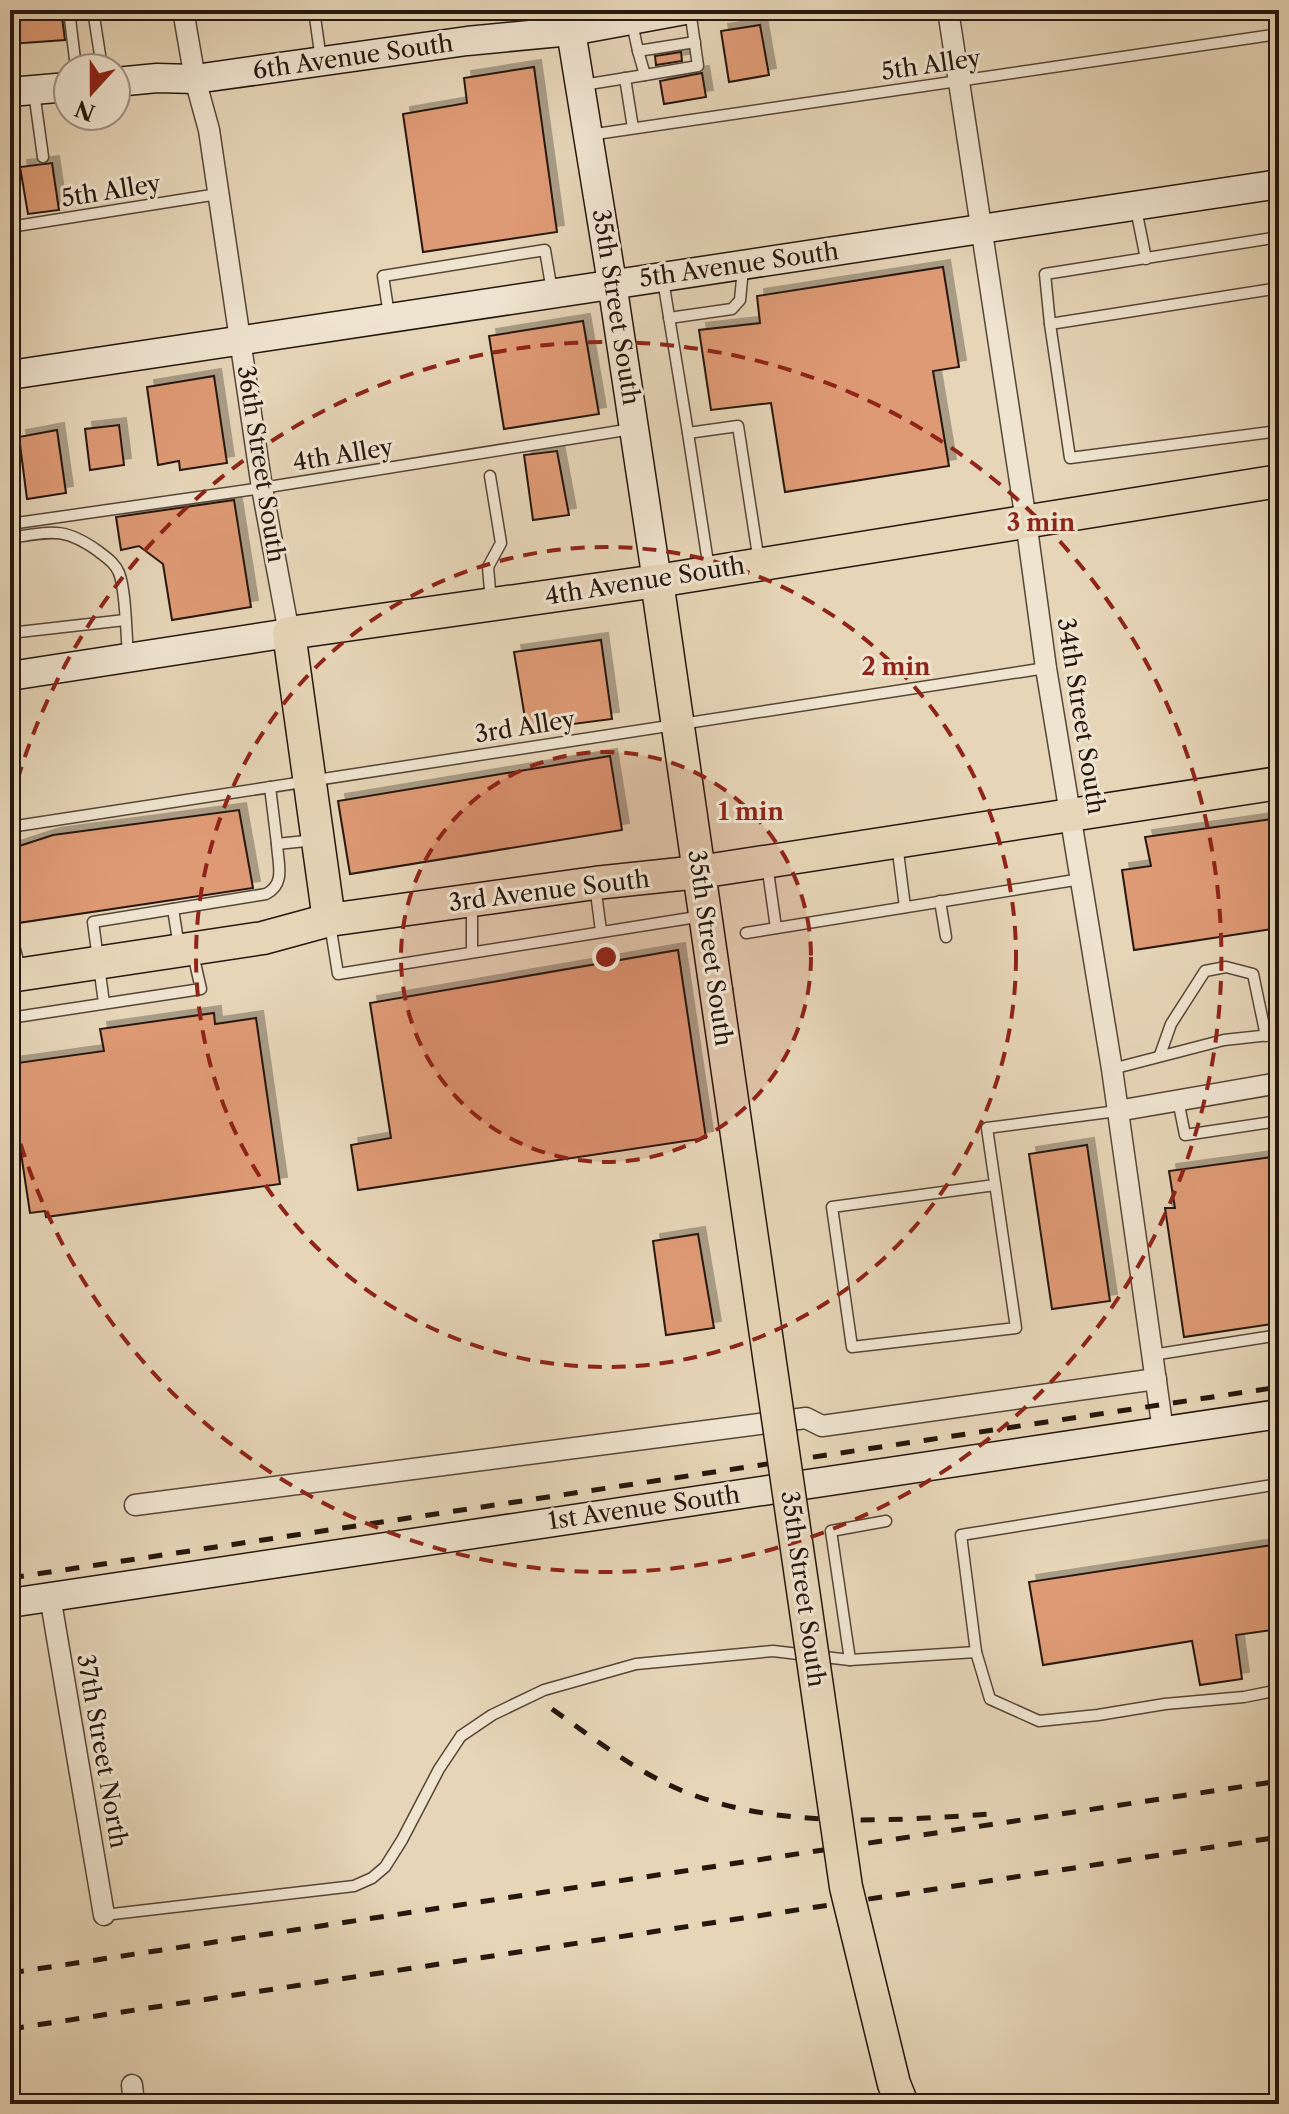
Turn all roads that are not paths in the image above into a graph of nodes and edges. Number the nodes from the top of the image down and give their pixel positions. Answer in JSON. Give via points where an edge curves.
{"nodes":[{"id":1,"x":69,"y":10,"type":"edge"},
{"id":2,"x":93,"y":10,"type":"edge"},
{"id":3,"x":183,"y":10,"type":"edge"},
{"id":4,"x":314,"y":10,"type":"edge"},
{"id":5,"x":688,"y":10,"type":"edge"},
{"id":6,"x":948,"y":10,"type":"edge"},
{"id":7,"x":630,"y":15,"type":"edge"},
{"id":8,"x":569,"y":20,"type":"edge"},
{"id":9,"x":1279,"y":34,"type":"edge"},
{"id":10,"x":695,"y":42,"type":"junction"},
{"id":11,"x":638,"y":51,"type":"junction"},
{"id":12,"x":74,"y":52,"type":"edge"},
{"id":13,"x":100,"y":52,"type":"edge"},
{"id":14,"x":322,"y":62,"type":"junction"},
{"id":15,"x":645,"y":75,"type":"junction"},
{"id":16,"x":625,"y":78,"type":"junction"},
{"id":17,"x":195,"y":79,"type":"junction"},
{"id":18,"x":132,"y":80,"type":"edge"},
{"id":19,"x":958,"y":81,"type":"junction"},
{"id":20,"x":580,"y":86,"type":"junction"},
{"id":21,"x":52,"y":88,"type":"edge"},
{"id":22,"x":22,"y":91,"type":"edge"},
{"id":23,"x":633,"y":128,"type":"junction"},
{"id":24,"x":589,"y":135,"type":"junction"},
{"id":25,"x":43,"y":157,"type":"dead end"},
{"id":26,"x":1279,"y":184,"type":"edge"},
{"id":27,"x":218,"y":194,"type":"junction"},
{"id":28,"x":1136,"y":207,"type":"junction"},
{"id":29,"x":10,"y":227,"type":"edge"},
{"id":30,"x":980,"y":231,"type":"junction"},
{"id":31,"x":1279,"y":237,"type":"edge"},
{"id":32,"x":1146,"y":259,"type":"junction"},
{"id":33,"x":744,"y":265,"type":"junction"},
{"id":34,"x":662,"y":276,"type":"junction"},
{"id":35,"x":612,"y":283,"type":"junction"},
{"id":36,"x":1279,"y":288,"type":"edge"},
{"id":37,"x":552,"y":293,"type":"junction"},
{"id":38,"x":389,"y":317,"type":"junction"},
{"id":39,"x":669,"y":318,"type":"junction"},
{"id":40,"x":1050,"y":324,"type":"junction"},
{"id":41,"x":242,"y":339,"type":"junction"},
{"id":42,"x":10,"y":375,"type":"edge"},
{"id":43,"x":634,"y":429,"type":"junction"},
{"id":44,"x":1279,"y":431,"type":"edge"},
{"id":45,"x":688,"y":433,"type":"junction"},
{"id":46,"x":490,"y":476,"type":"dead end"},
{"id":47,"x":1279,"y":481,"type":"edge"},
{"id":48,"x":262,"y":488,"type":"junction"},
{"id":49,"x":1026,"y":521,"type":"junction"},
{"id":50,"x":10,"y":524,"type":"edge"},
{"id":51,"x":10,"y":538,"type":"edge"},
{"id":52,"x":759,"y":564,"type":"junction"},
{"id":53,"x":710,"y":572,"type":"junction"},
{"id":54,"x":657,"y":581,"type":"junction"},
{"id":55,"x":492,"y":604,"type":"junction"},
{"id":56,"x":125,"y":620,"type":"junction"},
{"id":57,"x":10,"y":633,"type":"edge"},
{"id":58,"x":289,"y":633,"type":"junction"},
{"id":59,"x":129,"y":658,"type":"junction"},
{"id":60,"x":11,"y":667,"type":"edge"},
{"id":61,"x":1046,"y":668,"type":"junction"},
{"id":62,"x":678,"y":724,"type":"junction"},
{"id":63,"x":308,"y":781,"type":"junction"},
{"id":64,"x":1279,"y":783,"type":"edge"},
{"id":65,"x":270,"y":787,"type":"junction"},
{"id":66,"x":1071,"y":815,"type":"junction"},
{"id":67,"x":10,"y":827,"type":"edge"},
{"id":68,"x":317,"y":839,"type":"junction"},
{"id":69,"x":896,"y":842,"type":"junction"},
{"id":70,"x":277,"y":844,"type":"junction"},
{"id":71,"x":767,"y":862,"type":"junction"},
{"id":72,"x":699,"y":872,"type":"junction"},
{"id":73,"x":1081,"y":879,"type":"junction"},
{"id":74,"x":595,"y":883,"type":"junction"},
{"id":75,"x":472,"y":901,"type":"junction"},
{"id":76,"x":940,"y":901,"type":"junction"},
{"id":77,"x":905,"y":907,"type":"junction"},
{"id":78,"x":173,"y":909,"type":"junction"},
{"id":79,"x":705,"y":915,"type":"junction"},
{"id":80,"x":329,"y":920,"type":"junction"},
{"id":81,"x":776,"y":928,"type":"junction"},
{"id":82,"x":601,"y":931,"type":"junction"},
{"id":83,"x":746,"y":933,"type":"dead end"},
{"id":84,"x":946,"y":937,"type":"dead end"},
{"id":85,"x":10,"y":940,"type":"edge"},
{"id":86,"x":186,"y":949,"type":"junction"},
{"id":87,"x":472,"y":952,"type":"junction"},
{"id":88,"x":98,"y":963,"type":"junction"},
{"id":89,"x":16,"y":975,"type":"edge"},
{"id":90,"x":104,"y":1003,"type":"junction"},
{"id":91,"x":10,"y":1018,"type":"edge"},
{"id":92,"x":1279,"y":1034,"type":"edge"},
{"id":93,"x":1266,"y":1036,"type":"junction"},
{"id":94,"x":1160,"y":1055,"type":"junction"},
{"id":95,"x":1112,"y":1069,"type":"junction"},
{"id":96,"x":1279,"y":1083,"type":"edge"},
{"id":97,"x":1178,"y":1100,"type":"junction"},
{"id":98,"x":1117,"y":1111,"type":"junction"},
{"id":99,"x":1279,"y":1121,"type":"edge"},
{"id":100,"x":995,"y":1185,"type":"junction"},
{"id":101,"x":1279,"y":1335,"type":"edge"},
{"id":102,"x":1152,"y":1355,"type":"junction"},
{"id":103,"x":1156,"y":1379,"type":"junction"},
{"id":104,"x":1279,"y":1414,"type":"edge"},
{"id":105,"x":782,"y":1421,"type":"junction"},
{"id":106,"x":1163,"y":1431,"type":"junction"},
{"id":107,"x":1279,"y":1484,"type":"edge"},
{"id":108,"x":793,"y":1486,"type":"junction"},
{"id":109,"x":135,"y":1505,"type":"dead end"},
{"id":110,"x":886,"y":1521,"type":"dead end"},
{"id":111,"x":50,"y":1596,"type":"junction"},
{"id":112,"x":10,"y":1603,"type":"edge"},
{"id":113,"x":976,"y":1652,"type":"junction"},
{"id":114,"x":850,"y":1660,"type":"junction"},
{"id":115,"x":1279,"y":1690,"type":"edge"},
{"id":116,"x":104,"y":1915,"type":"joint"},
{"id":117,"x":902,"y":2104,"type":"edge"}],
"edges":[{"from":1,"to":12,"type":"lane"},
{"from":2,"to":13,"type":"lane"},
{"from":3,"to":17,"type":"street","name":"36th Street South"},
{"from":4,"to":14,"type":"lane"},
{"from":5,"to":7,"type":"street","name":"6th Avenue South"},
{"from":5,"to":10,"type":"lane"},
{"from":6,"to":19,"type":"street","name":"34th Street South"},
{"from":7,"to":8,"type":"street","name":"6th Avenue South"},
{"from":7,"to":11,"type":"lane"},
{"from":8,"to":14,"type":"street","name":"6th Avenue South"},
{"from":8,"to":20,"type":"street","name":"35th Street South"},
{"from":9,"to":19,"type":"lane","name":"5th Alley"},
{"from":10,"to":11,"type":"lane"},
{"from":10,"to":15,"type":"lane","via":[[698,66]]},
{"from":11,"to":15,"type":"lane"},
{"from":14,"to":17,"type":"street","name":"6th Avenue South"},
{"from":15,"to":16,"type":"lane"},
{"from":16,"to":20,"type":"lane"},
{"from":16,"to":23,"type":"lane"},
{"from":17,"to":18,"type":"street","name":"6th Avenue South"},
{"from":17,"to":27,"type":"street","name":"36th Street South"},
{"from":19,"to":23,"type":"lane","name":"5th Alley"},
{"from":19,"to":30,"type":"street","name":"34th Street South"},
{"from":20,"to":24,"type":"street","name":"35th Street South"},
{"from":21,"to":22,"type":"street"},
{"from":22,"to":25,"type":"lane"},
{"from":23,"to":24,"type":"lane","name":"5th Alley"},
{"from":24,"to":35,"type":"street","name":"35th Street South"},
{"from":26,"to":28,"type":"street","name":"5th Avenue South"},
{"from":27,"to":29,"type":"lane","name":"5th Alley"},
{"from":27,"to":41,"type":"street","name":"36th Street South"},
{"from":28,"to":30,"type":"street","name":"5th Avenue South"},
{"from":28,"to":32,"type":"lane"},
{"from":30,"to":33,"type":"street","name":"5th Avenue South"},
{"from":30,"to":49,"type":"street","name":"34th Street South"},
{"from":31,"to":32,"type":"lane"},
{"from":32,"to":40,"type":"lane","via":[[1045,274]]},
{"from":33,"to":34,"type":"street","name":"5th Avenue South"},
{"from":33,"to":39,"type":"lane","via":[[740,300],[732,309]]},
{"from":34,"to":35,"type":"street","name":"5th Avenue South"},
{"from":34,"to":39,"type":"lane"},
{"from":35,"to":37,"type":"street","name":"5th Avenue South"},
{"from":35,"to":43,"type":"street","name":"35th Street South"},
{"from":36,"to":40,"type":"lane"},
{"from":37,"to":38,"type":"street","name":"5th Avenue South"},
{"from":37,"to":38,"type":"lane","via":[[545,250],[383,276]]},
{"from":38,"to":41,"type":"street","name":"5th Avenue South"},
{"from":39,"to":45,"type":"lane"},
{"from":40,"to":44,"type":"lane","via":[[1070,458]]},
{"from":41,"to":42,"type":"street","name":"5th Avenue South"},
{"from":41,"to":48,"type":"street","name":"36th Street South"},
{"from":43,"to":48,"type":"lane","name":"4th Alley"},
{"from":43,"to":54,"type":"street","name":"35th Street South"},
{"from":45,"to":52,"type":"lane","via":[[738,426]]},
{"from":45,"to":53,"type":"lane"},
{"from":46,"to":55,"type":"lane","via":[[501,543],[488,567]]},
{"from":47,"to":49,"type":"main road","name":"4th Avenue South"},
{"from":48,"to":50,"type":"lane","name":"4th Alley"},
{"from":48,"to":58,"type":"street","name":"36th Street South"},
{"from":49,"to":52,"type":"main road","name":"4th Avenue South"},
{"from":49,"to":61,"type":"street","name":"34th Street South"},
{"from":51,"to":56,"type":"lane","via":[[55,532],[81,539],[112,562],[120,575]]},
{"from":52,"to":53,"type":"main road","name":"4th Avenue South"},
{"from":53,"to":54,"type":"main road","name":"4th Avenue South"},
{"from":54,"to":55,"type":"main road","name":"4th Avenue South"},
{"from":54,"to":62,"type":"main road","name":"35th Street South"},
{"from":55,"to":58,"type":"main road","name":"4th Avenue South"},
{"from":56,"to":57,"type":"lane"},
{"from":56,"to":59,"type":"lane"},
{"from":58,"to":59,"type":"street","name":"4th Avenue South"},
{"from":58,"to":63,"type":"main road","name":"36th Street South"},
{"from":59,"to":60,"type":"street","name":"4th Avenue South"},
{"from":61,"to":62,"type":"lane","name":"3rd Alley"},
{"from":61,"to":66,"type":"street","name":"34th Street South"},
{"from":62,"to":63,"type":"lane","name":"3rd Alley"},
{"from":62,"to":72,"type":"main road","name":"35th Street South"},
{"from":63,"to":65,"type":"lane","name":"3rd Alley"},
{"from":63,"to":68,"type":"main road","name":"36th Street South"},
{"from":64,"to":66,"type":"main road","name":"3rd Avenue South"},
{"from":65,"to":67,"type":"lane","name":"3rd Alley"},
{"from":65,"to":70,"type":"lane"},
{"from":66,"to":69,"type":"main road","name":"3rd Avenue South"},
{"from":66,"to":73,"type":"street","name":"34th Street South"},
{"from":68,"to":70,"type":"lane"},
{"from":68,"to":80,"type":"main road","name":"36th Street South"},
{"from":69,"to":71,"type":"main road","name":"3rd Avenue South"},
{"from":69,"to":77,"type":"lane"},
{"from":70,"to":78,"type":"lane","via":[[279,882],[274,890]]},
{"from":71,"to":72,"type":"main road","name":"3rd Avenue South"},
{"from":71,"to":81,"type":"lane"},
{"from":72,"to":74,"type":"main road","name":"3rd Avenue South"},
{"from":72,"to":79,"type":"main road","name":"35th Street South"},
{"from":73,"to":76,"type":"lane"},
{"from":73,"to":95,"type":"street","name":"34th Street South"},
{"from":74,"to":75,"type":"main road","name":"3rd Avenue South"},
{"from":74,"to":82,"type":"lane"},
{"from":75,"to":80,"type":"main road","name":"3rd Avenue South"},
{"from":75,"to":87,"type":"lane"},
{"from":76,"to":77,"type":"lane"},
{"from":76,"to":84,"type":"lane"},
{"from":77,"to":81,"type":"lane"},
{"from":78,"to":86,"type":"lane"},
{"from":78,"to":88,"type":"lane","via":[[93,922]]},
{"from":79,"to":82,"type":"lane"},
{"from":79,"to":117,"type":"main road","name":"35th Street South","bridge":true,"via":[[846,1887]]},
{"from":80,"to":86,"type":"main road","name":"3rd Avenue South","via":[[263,938]]},
{"from":80,"to":87,"type":"lane","via":[[338,974]]},
{"from":81,"to":83,"type":"lane"},
{"from":82,"to":87,"type":"lane"},
{"from":85,"to":89,"type":"lane"},
{"from":86,"to":88,"type":"main road","name":"3rd Avenue South"},
{"from":86,"to":90,"type":"lane","via":[[201,989]]},
{"from":88,"to":89,"type":"main road","name":"3rd Avenue South"},
{"from":88,"to":90,"type":"lane"},
{"from":90,"to":91,"type":"lane"},
{"from":92,"to":93,"type":"lane"},
{"from":93,"to":94,"type":"lane"},
{"from":93,"to":94,"type":"lane","via":[[1253,974],[1226,967],[1205,971],[1171,1024]]},
{"from":94,"to":95,"type":"lane"},
{"from":95,"to":98,"type":"street","name":"34th Street South"},
{"from":96,"to":97,"type":"street"},
{"from":97,"to":98,"type":"street"},
{"from":97,"to":99,"type":"lane","via":[[1185,1135]]},
{"from":98,"to":100,"type":"lane","via":[[987,1128]]},
{"from":98,"to":102,"type":"street","name":"34th Street South"},
{"from":100,"to":100,"type":"lane","via":[[1016,1328],[852,1347],[832,1207]]},
{"from":101,"to":102,"type":"lane"},
{"from":102,"to":103,"type":"street","name":"34th Street South"},
{"from":103,"to":105,"type":"street","via":[[822,1426],[806,1418]]},
{"from":103,"to":106,"type":"street","name":"34th Street South"},
{"from":104,"to":106,"type":"street","name":"1st Avenue South"},
{"from":105,"to":108,"type":"lane"},
{"from":105,"to":109,"type":"street"},
{"from":106,"to":108,"type":"street","name":"1st Avenue South"},
{"from":107,"to":113,"type":"lane","via":[[961,1535]]},
{"from":108,"to":111,"type":"street","name":"1st Avenue South"},
{"from":110,"to":114,"type":"lane","via":[[831,1531]]},
{"from":111,"to":112,"type":"street","name":"1st Avenue South"},
{"from":111,"to":116,"type":"street","name":"37th Street North"},
{"from":113,"to":114,"type":"lane"},
{"from":113,"to":115,"type":"lane","via":[[990,1699],[1039,1721]]},
{"from":114,"to":116,"type":"lane","via":[[773,1651],[651,1662],[544,1690],[461,1736],[402,1840],[372,1878],[354,1886]]}]}
